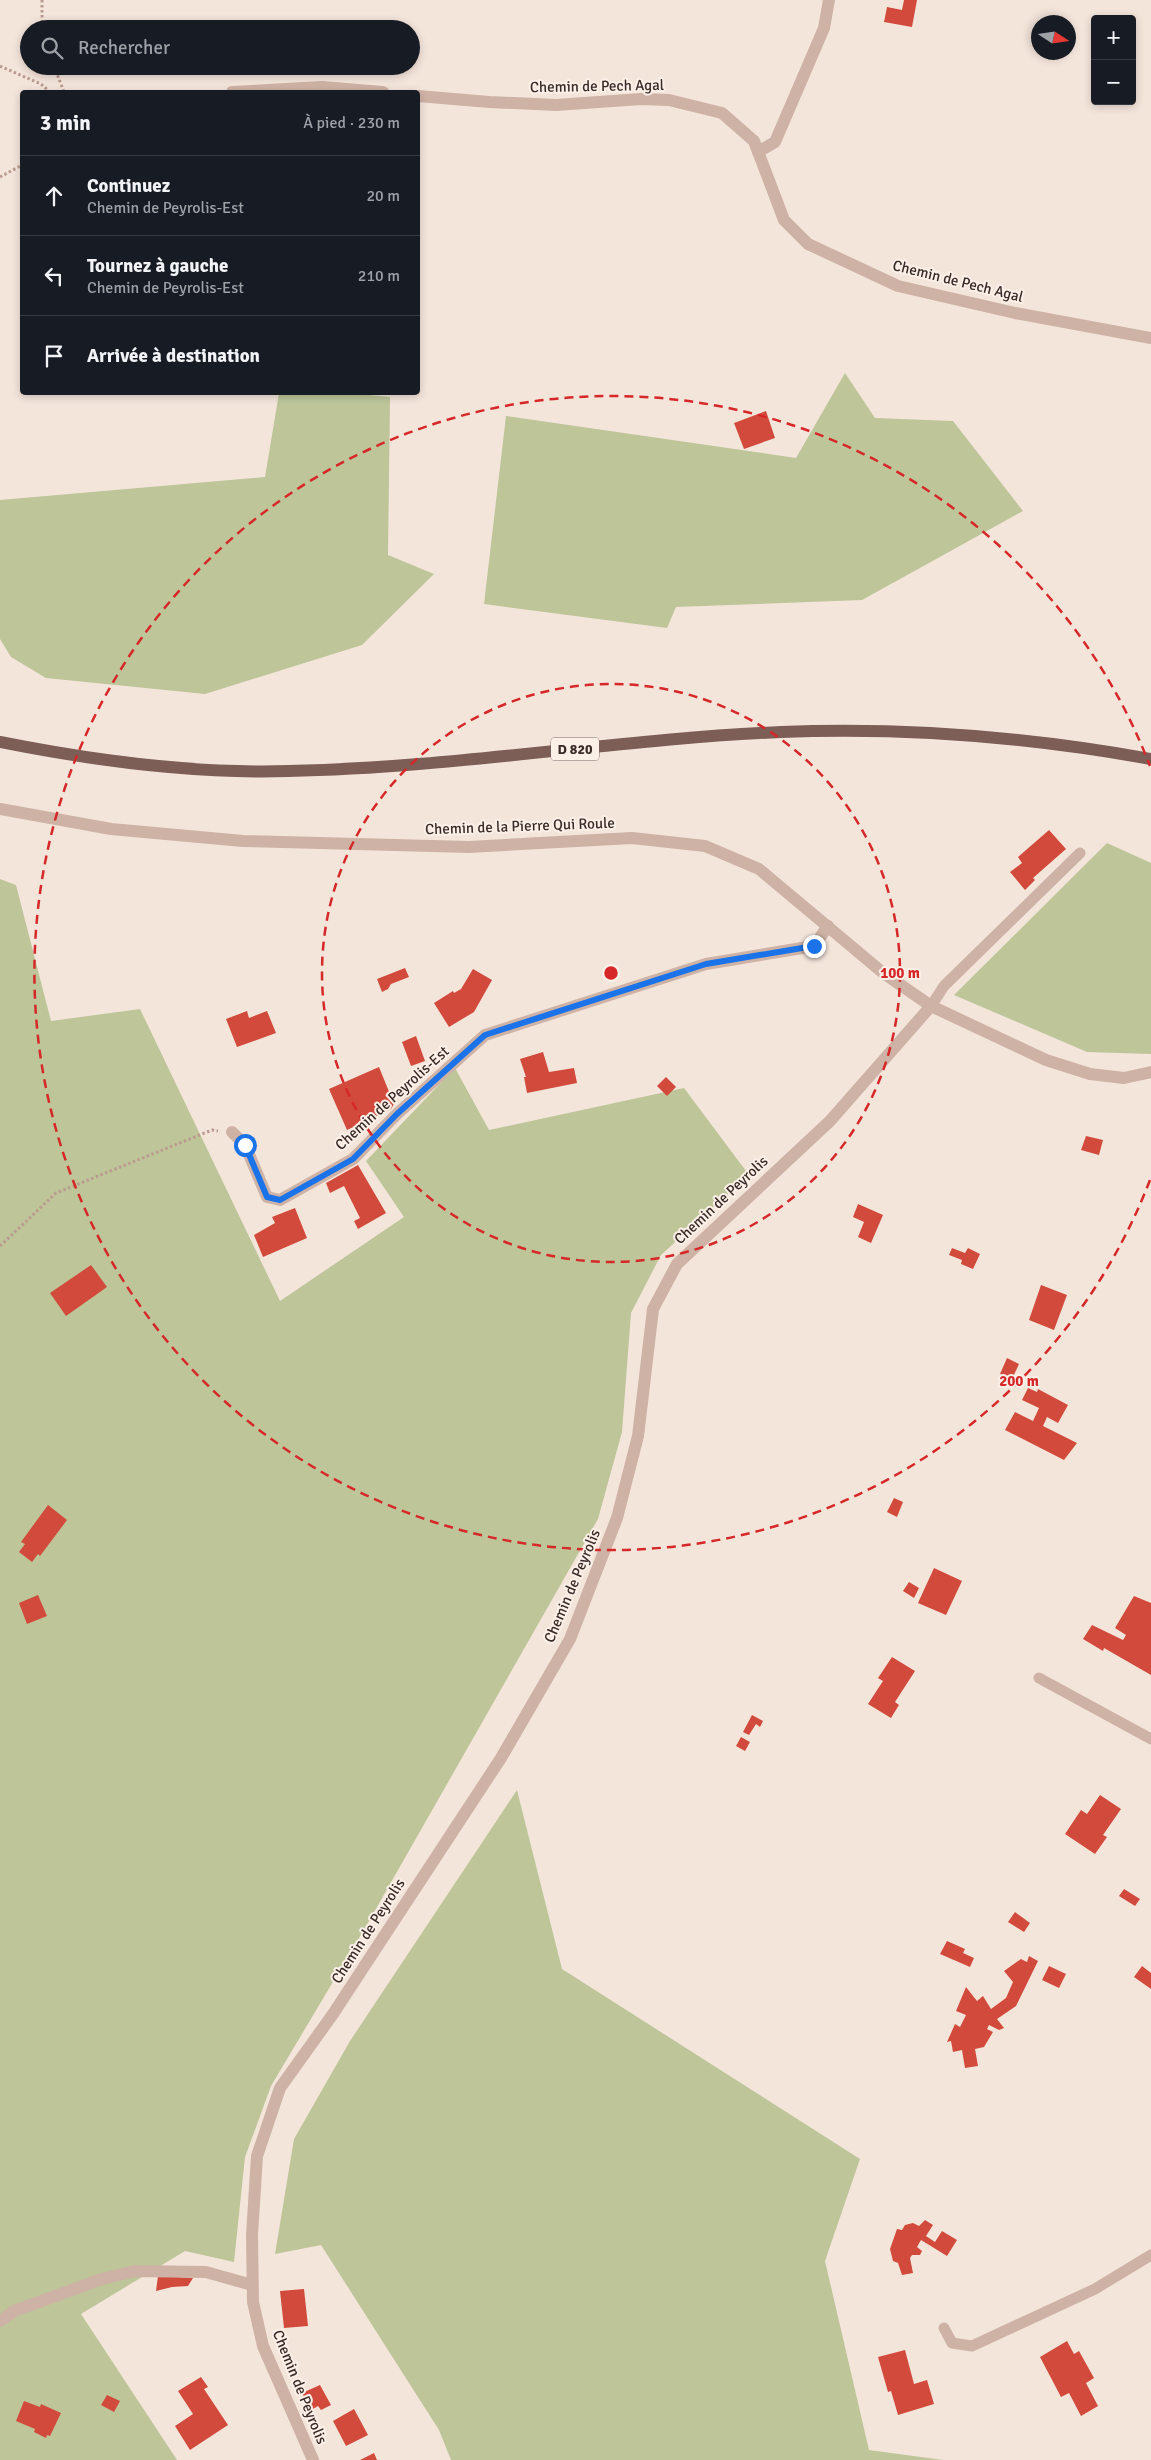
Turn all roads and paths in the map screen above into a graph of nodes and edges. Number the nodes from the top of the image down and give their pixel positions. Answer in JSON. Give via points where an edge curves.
{"nodes":[{"id":1,"x":42,"y":0,"type":"edge"},
{"id":2,"x":829,"y":0,"type":"edge"},
{"id":3,"x":42,"y":20,"type":"edge"},
{"id":4,"x":0,"y":66,"type":"edge"},
{"id":5,"x":20,"y":75,"type":"edge"},
{"id":6,"x":20,"y":75,"type":"edge"},
{"id":7,"x":57,"y":75,"type":"edge"},
{"id":8,"x":48,"y":90,"type":"edge"},
{"id":9,"x":63,"y":90,"type":"edge"},
{"id":10,"x":268,"y":90,"type":"edge"},
{"id":11,"x":358,"y":90,"type":"edge"},
{"id":12,"x":420,"y":96,"type":"edge"},
{"id":13,"x":758,"y":152,"type":"junction"},
{"id":14,"x":20,"y":166,"type":"edge"},
{"id":15,"x":0,"y":177,"type":"edge"},
{"id":16,"x":1151,"y":338,"type":"edge"},
{"id":17,"x":0,"y":742,"type":"edge"},
{"id":18,"x":1151,"y":759,"type":"edge"},
{"id":19,"x":0,"y":809,"type":"edge"},
{"id":20,"x":1080,"y":853,"type":"dead end"},
{"id":21,"x":828,"y":926,"type":"junction"},
{"id":22,"x":931,"y":1006,"type":"junction"},
{"id":23,"x":1151,"y":1072,"type":"edge"},
{"id":24,"x":232,"y":1132,"type":"joint"},
{"id":25,"x":0,"y":1246,"type":"edge"},
{"id":26,"x":1039,"y":1678,"type":"dead end"},
{"id":27,"x":1151,"y":1739,"type":"edge"},
{"id":28,"x":1151,"y":2255,"type":"edge"},
{"id":29,"x":252,"y":2285,"type":"junction"},
{"id":30,"x":0,"y":2321,"type":"edge"},
{"id":31,"x":944,"y":2328,"type":"dead end"},
{"id":32,"x":313,"y":2460,"type":"edge"}],
"edges":[{"from":1,"to":3,"type":"path"},
{"from":2,"to":13,"type":"street","via":[[824,28],[775,142]]},
{"from":4,"to":6,"type":"path"},
{"from":5,"to":8,"type":"path"},
{"from":7,"to":9,"type":"path"},
{"from":10,"to":11,"type":"street","via":[[322,87]]},
{"from":12,"to":13,"type":"street","name":"Chemin de Pech Agal","via":[[556,105],[669,100],[722,113],[754,141]]},
{"from":13,"to":16,"type":"street","name":"Chemin de Pech Agal","via":[[784,220],[808,244],[898,286],[1015,313]]},
{"from":14,"to":15,"type":"path"},
{"from":17,"to":18,"type":"main road","number":"D 820","via":[[73,757],[169,767],[286,772],[400,766],[780,732],[896,731],[1013,739]]},
{"from":19,"to":21,"type":"street","name":"Chemin de la Pierre Qui Roule","via":[[111,829],[243,841],[469,847],[632,838],[705,846],[759,868]]},
{"from":20,"to":22,"type":"lane","via":[[944,986]]},
{"from":21,"to":22,"type":"street","name":"Chemin de la Pierre Qui Roule","via":[[882,972]]},
{"from":21,"to":24,"type":"street","name":"Chemin de Peyrolis-Est","via":[[814,946],[706,964],[485,1035],[397,1114],[353,1159],[280,1200],[267,1197],[245,1145]]},
{"from":22,"to":23,"type":"street","via":[[1046,1060],[1090,1074],[1124,1078]]},
{"from":22,"to":29,"type":"street","name":"Chemin de Peyrolis","via":[[830,1121],[677,1264],[653,1309],[638,1436],[617,1518],[570,1639],[502,1758],[280,2088],[257,2156]]},
{"from":24,"to":25,"type":"path","via":[[212,1130],[56,1193]]},
{"from":26,"to":27,"type":"lane"},
{"from":28,"to":31,"type":"lane","via":[[1095,2289],[972,2346],[952,2343]]},
{"from":29,"to":30,"type":"street","via":[[206,2272],[135,2271],[32,2304]]},
{"from":29,"to":32,"type":"street","name":"Chemin de Peyrolis","via":[[263,2346]]}]}
